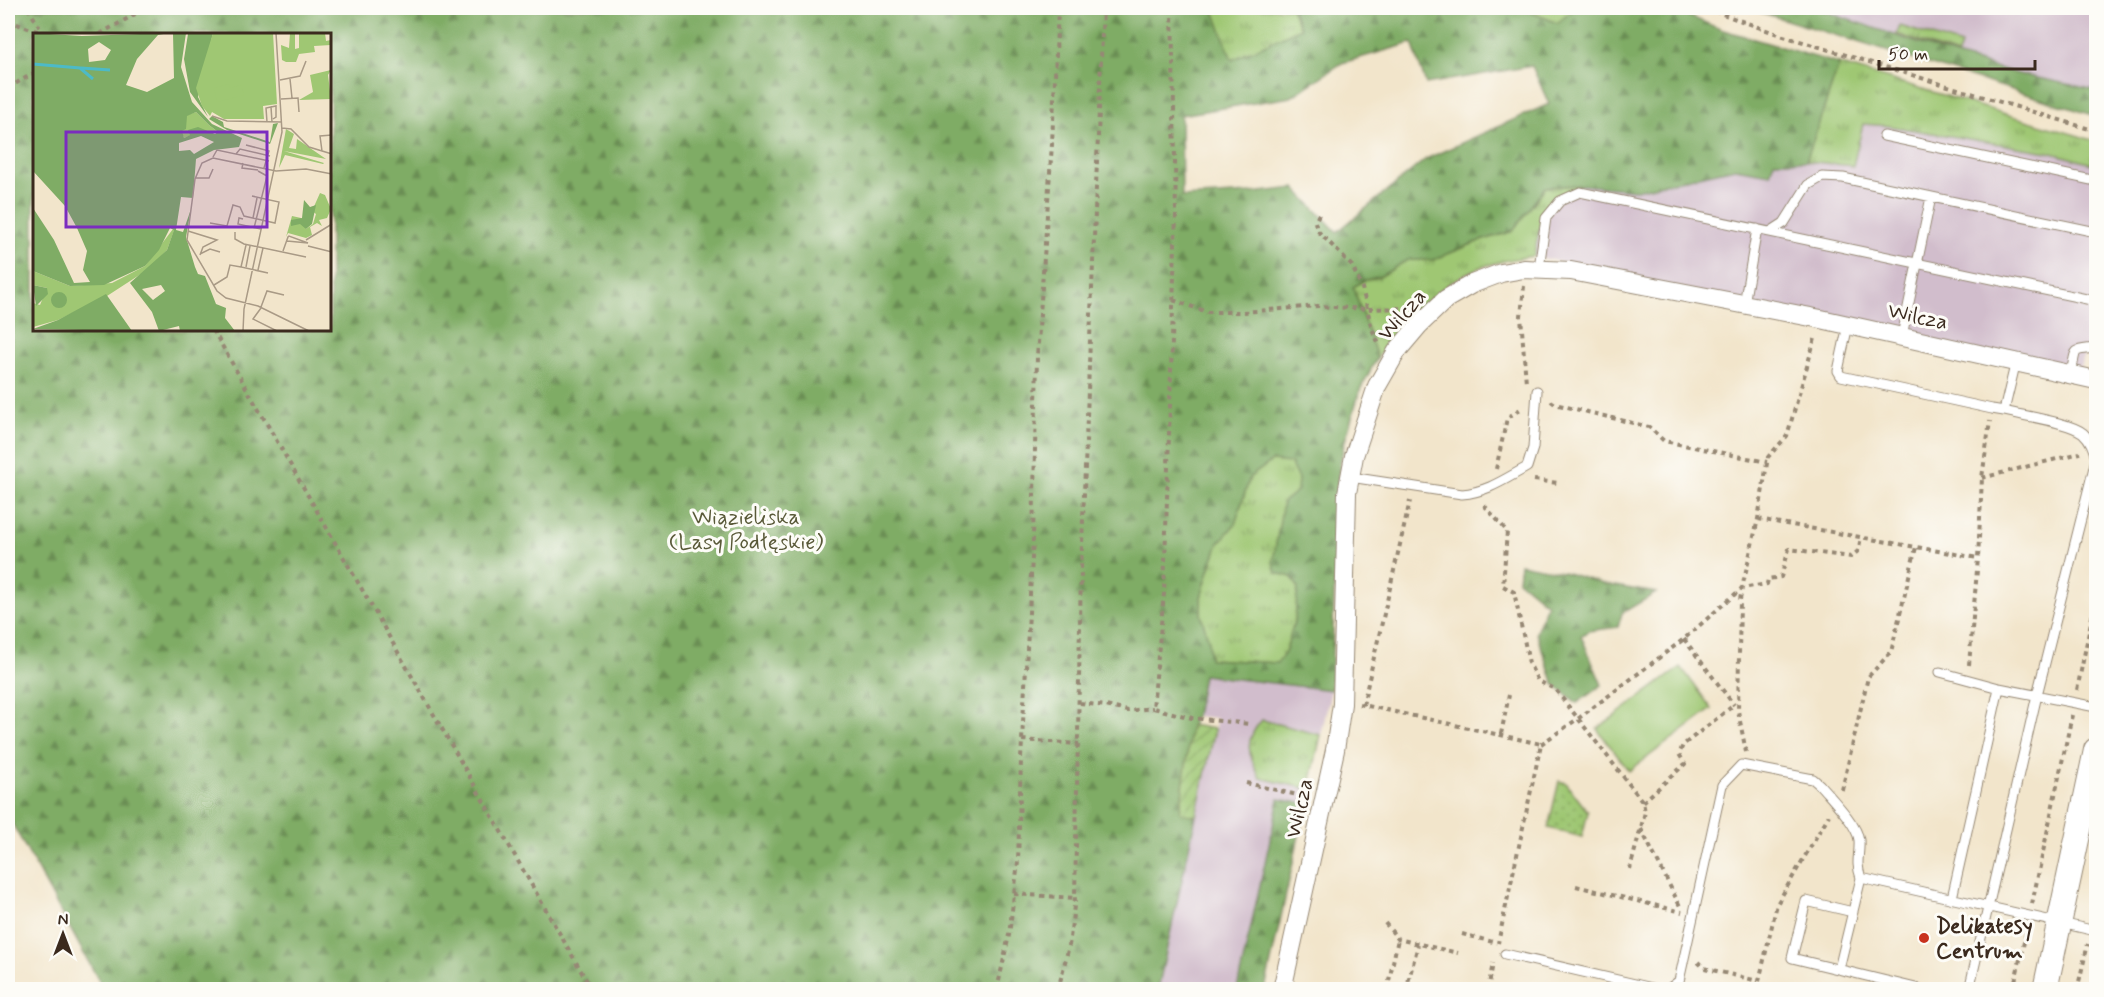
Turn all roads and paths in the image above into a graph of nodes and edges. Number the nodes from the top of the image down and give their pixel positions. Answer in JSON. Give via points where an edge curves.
{"nodes":[{"id":1,"x":28,"y":8,"type":"edge"},
{"id":2,"x":146,"y":8,"type":"edge"},
{"id":3,"x":1058,"y":8,"type":"edge"},
{"id":4,"x":1103,"y":8,"type":"edge"},
{"id":5,"x":1172,"y":8,"type":"edge"},
{"id":6,"x":1706,"y":8,"type":"edge"},
{"id":7,"x":8,"y":21,"type":"edge"},
{"id":8,"x":41,"y":33,"type":"edge"},
{"id":9,"x":43,"y":33,"type":"edge"},
{"id":10,"x":102,"y":33,"type":"edge"},
{"id":11,"x":33,"y":74,"type":"edge"},
{"id":12,"x":8,"y":88,"type":"edge"},
{"id":13,"x":2097,"y":131,"type":"edge"},
{"id":14,"x":1884,"y":136,"type":"dead end"},
{"id":15,"x":2097,"y":181,"type":"edge"},
{"id":16,"x":1931,"y":197,"type":"junction"},
{"id":17,"x":1319,"y":214,"type":"dead end"},
{"id":18,"x":1757,"y":229,"type":"junction"},
{"id":19,"x":1770,"y":232,"type":"junction"},
{"id":20,"x":2097,"y":232,"type":"edge"},
{"id":21,"x":1917,"y":263,"type":"junction"},
{"id":22,"x":1539,"y":268,"type":"junction"},
{"id":23,"x":1524,"y":279,"type":"dead end"},
{"id":24,"x":1173,"y":300,"type":"junction"},
{"id":25,"x":2097,"y":301,"type":"edge"},
{"id":26,"x":1744,"y":304,"type":"junction"},
{"id":27,"x":1439,"y":306,"type":"junction"},
{"id":28,"x":1366,"y":309,"type":"junction"},
{"id":29,"x":1848,"y":325,"type":"junction"},
{"id":30,"x":1819,"y":326,"type":"junction"},
{"id":31,"x":1805,"y":331,"type":"dead end"},
{"id":32,"x":214,"y":332,"type":"edge"},
{"id":33,"x":1902,"y":336,"type":"junction"},
{"id":34,"x":2097,"y":348,"type":"edge"},
{"id":35,"x":1392,"y":360,"type":"junction"},
{"id":36,"x":2016,"y":361,"type":"junction"},
{"id":37,"x":2071,"y":373,"type":"junction"},
{"id":38,"x":2097,"y":380,"type":"edge"},
{"id":39,"x":1524,"y":382,"type":"junction"},
{"id":40,"x":1524,"y":390,"type":"dead end"},
{"id":41,"x":1537,"y":391,"type":"junction"},
{"id":42,"x":1525,"y":406,"type":"dead end"},
{"id":43,"x":1992,"y":409,"type":"junction"},
{"id":44,"x":2004,"y":411,"type":"junction"},
{"id":45,"x":2094,"y":450,"type":"junction"},
{"id":46,"x":1767,"y":462,"type":"junction"},
{"id":47,"x":1495,"y":473,"type":"dead end"},
{"id":48,"x":1350,"y":477,"type":"junction"},
{"id":49,"x":1982,"y":478,"type":"junction"},
{"id":50,"x":1388,"y":483,"type":"junction"},
{"id":51,"x":1476,"y":507,"type":"dead end"},
{"id":52,"x":1758,"y":519,"type":"junction"},
{"id":53,"x":1861,"y":537,"type":"junction"},
{"id":54,"x":1916,"y":547,"type":"junction"},
{"id":55,"x":1978,"y":558,"type":"junction"},
{"id":56,"x":1743,"y":588,"type":"junction"},
{"id":57,"x":2097,"y":598,"type":"edge"},
{"id":58,"x":1684,"y":639,"type":"junction"},
{"id":59,"x":1940,"y":672,"type":"dead end"},
{"id":60,"x":1968,"y":679,"type":"junction"},
{"id":61,"x":1999,"y":688,"type":"junction"},
{"id":62,"x":1509,"y":695,"type":"dead end"},
{"id":63,"x":2037,"y":695,"type":"junction"},
{"id":64,"x":1079,"y":703,"type":"junction"},
{"id":65,"x":1355,"y":703,"type":"dead end"},
{"id":66,"x":2075,"y":703,"type":"junction"},
{"id":67,"x":1364,"y":705,"type":"junction"},
{"id":68,"x":1734,"y":705,"type":"junction"},
{"id":69,"x":2097,"y":707,"type":"edge"},
{"id":70,"x":1153,"y":708,"type":"junction"},
{"id":71,"x":1738,"y":711,"type":"junction"},
{"id":72,"x":1579,"y":718,"type":"junction"},
{"id":73,"x":1250,"y":724,"type":"dead end"},
{"id":74,"x":1501,"y":734,"type":"junction"},
{"id":75,"x":1022,"y":740,"type":"junction"},
{"id":76,"x":1079,"y":744,"type":"junction"},
{"id":77,"x":1541,"y":744,"type":"junction"},
{"id":78,"x":2097,"y":750,"type":"edge"},
{"id":79,"x":1750,"y":767,"type":"junction"},
{"id":80,"x":1246,"y":783,"type":"dead end"},
{"id":81,"x":1324,"y":802,"type":"junction"},
{"id":82,"x":1643,"y":802,"type":"junction"},
{"id":83,"x":1836,"y":804,"type":"junction"},
{"id":84,"x":1640,"y":829,"type":"junction"},
{"id":85,"x":1630,"y":869,"type":"dead end"},
{"id":86,"x":1861,"y":878,"type":"junction"},
{"id":87,"x":1576,"y":886,"type":"dead end"},
{"id":88,"x":1014,"y":894,"type":"junction"},
{"id":89,"x":1075,"y":898,"type":"junction"},
{"id":90,"x":1952,"y":898,"type":"junction"},
{"id":91,"x":1989,"y":907,"type":"junction"},
{"id":92,"x":1853,"y":912,"type":"junction"},
{"id":93,"x":2029,"y":916,"type":"junction"},
{"id":94,"x":1385,"y":923,"type":"dead end"},
{"id":95,"x":2060,"y":924,"type":"junction"},
{"id":96,"x":2094,"y":931,"type":"edge"},
{"id":97,"x":1462,"y":934,"type":"dead end"},
{"id":98,"x":1398,"y":939,"type":"junction"},
{"id":99,"x":1498,"y":943,"type":"junction"},
{"id":100,"x":1418,"y":945,"type":"junction"},
{"id":101,"x":1686,"y":952,"type":"junction"},
{"id":102,"x":1458,"y":953,"type":"dead end"},
{"id":103,"x":1500,"y":953,"type":"joint"},
{"id":104,"x":1494,"y":960,"type":"dead end"},
{"id":105,"x":1839,"y":969,"type":"junction"},
{"id":106,"x":1759,"y":981,"type":"junction"},
{"id":107,"x":1372,"y":986,"type":"dead end"},
{"id":108,"x":997,"y":989,"type":"edge"},
{"id":109,"x":1387,"y":989,"type":"edge"},
{"id":110,"x":592,"y":990,"type":"edge"},
{"id":111,"x":1010,"y":990,"type":"edge"},
{"id":112,"x":1058,"y":990,"type":"edge"},
{"id":113,"x":1282,"y":990,"type":"edge"},
{"id":114,"x":1407,"y":990,"type":"edge"},
{"id":115,"x":1488,"y":990,"type":"edge"},
{"id":116,"x":1661,"y":990,"type":"edge"},
{"id":117,"x":1667,"y":990,"type":"edge"},
{"id":118,"x":1757,"y":990,"type":"edge"},
{"id":119,"x":1924,"y":990,"type":"edge"},
{"id":120,"x":1969,"y":990,"type":"edge"},
{"id":121,"x":2013,"y":990,"type":"edge"},
{"id":122,"x":2045,"y":990,"type":"edge"},
{"id":123,"x":2078,"y":990,"type":"edge"}],
"edges":[{"from":1,"to":9,"type":"path"},
{"from":2,"to":10,"type":"path"},
{"from":3,"to":75,"type":"path","via":[[1037,357],[1033,539]]},
{"from":4,"to":64,"type":"path","via":[[1084,466]]},
{"from":5,"to":24,"type":"path","via":[[1176,213]]},
{"from":6,"to":13,"type":"path","via":[[1780,35]]},
{"from":7,"to":8,"type":"path"},
{"from":11,"to":12,"type":"path"},
{"from":14,"to":15,"type":"lane"},
{"from":16,"to":19,"type":"lane","via":[[1822,177],[1808,185],[1784,223]]},
{"from":16,"to":20,"type":"lane"},
{"from":16,"to":21,"type":"lane"},
{"from":17,"to":28,"type":"path","via":[[1317,230],[1352,266]]},
{"from":18,"to":19,"type":"lane"},
{"from":18,"to":22,"type":"lane","via":[[1580,192],[1560,201],[1546,218]]},
{"from":18,"to":26,"type":"lane"},
{"from":19,"to":21,"type":"lane"},
{"from":21,"to":25,"type":"lane"},
{"from":21,"to":33,"type":"lane"},
{"from":22,"to":26,"type":"street","name":"Wilcza"},
{"from":22,"to":27,"type":"street","name":"Wilcza","via":[[1487,277]]},
{"from":23,"to":39,"type":"path"},
{"from":24,"to":28,"type":"path","via":[[1207,312],[1318,306]]},
{"from":24,"to":70,"type":"path","via":[[1164,593]]},
{"from":26,"to":30,"type":"street","name":"Wilcza"},
{"from":27,"to":28,"type":"path"},
{"from":27,"to":35,"type":"street","name":"Wilcza"},
{"from":28,"to":35,"type":"path","via":[[1380,346]]},
{"from":29,"to":30,"type":"street","name":"Wilcza"},
{"from":29,"to":33,"type":"street","name":"Wilcza"},
{"from":29,"to":43,"type":"lane","via":[[1838,371],[1841,376]]},
{"from":30,"to":31,"type":"path"},
{"from":30,"to":46,"type":"path","via":[[1787,436]]},
{"from":32,"to":110,"type":"path"},
{"from":33,"to":36,"type":"street","name":"Wilcza"},
{"from":34,"to":37,"type":"lane","via":[[2076,352]]},
{"from":35,"to":48,"type":"street","name":"Wilcza","via":[[1377,386]]},
{"from":36,"to":37,"type":"street","name":"Wilcza"},
{"from":36,"to":44,"type":"lane"},
{"from":37,"to":38,"type":"street","name":"Wilcza"},
{"from":39,"to":40,"type":"path"},
{"from":39,"to":41,"type":"path"},
{"from":41,"to":46,"type":"path","via":[[1556,404],[1649,427],[1664,441]]},
{"from":41,"to":50,"type":"lane","via":[[1533,448],[1527,467],[1478,492],[1462,494]]},
{"from":42,"to":47,"type":"path","via":[[1507,418]]},
{"from":43,"to":44,"type":"lane"},
{"from":43,"to":49,"type":"path"},
{"from":44,"to":45,"type":"lane","via":[[2066,425],[2081,432]]},
{"from":45,"to":49,"type":"path"},
{"from":45,"to":63,"type":"lane","via":[[2096,459]]},
{"from":46,"to":52,"type":"path"},
{"from":48,"to":50,"type":"lane"},
{"from":48,"to":81,"type":"street","name":"Wilcza","via":[[1342,704]]},
{"from":49,"to":55,"type":"path"},
{"from":50,"to":67,"type":"path","via":[[1387,489],[1412,494]]},
{"from":51,"to":72,"type":"path","via":[[1484,504],[1507,531],[1503,586],[1514,592],[1529,663],[1538,681],[1556,689]]},
{"from":52,"to":53,"type":"path"},
{"from":52,"to":56,"type":"path"},
{"from":53,"to":54,"type":"path"},
{"from":53,"to":56,"type":"path","via":[[1851,557],[1789,549],[1781,578]]},
{"from":54,"to":55,"type":"path"},
{"from":54,"to":83,"type":"path","via":[[1891,652],[1868,677]]},
{"from":55,"to":60,"type":"path"},
{"from":56,"to":58,"type":"path"},
{"from":56,"to":71,"type":"path"},
{"from":57,"to":66,"type":"path"},
{"from":58,"to":68,"type":"path"},
{"from":58,"to":72,"type":"path"},
{"from":59,"to":60,"type":"lane"},
{"from":60,"to":61,"type":"lane"},
{"from":61,"to":63,"type":"lane"},
{"from":61,"to":90,"type":"lane"},
{"from":62,"to":74,"type":"path"},
{"from":63,"to":66,"type":"lane"},
{"from":63,"to":91,"type":"lane"},
{"from":64,"to":70,"type":"path","via":[[1128,711]]},
{"from":64,"to":76,"type":"path"},
{"from":65,"to":67,"type":"path"},
{"from":66,"to":69,"type":"lane"},
{"from":66,"to":93,"type":"path"},
{"from":67,"to":74,"type":"path"},
{"from":68,"to":71,"type":"path"},
{"from":68,"to":82,"type":"path","via":[[1683,745],[1679,754],[1685,764]]},
{"from":70,"to":73,"type":"path","via":[[1192,718]]},
{"from":71,"to":79,"type":"path"},
{"from":72,"to":77,"type":"path"},
{"from":72,"to":82,"type":"path"},
{"from":74,"to":77,"type":"path"},
{"from":75,"to":76,"type":"path"},
{"from":75,"to":88,"type":"path"},
{"from":76,"to":89,"type":"path"},
{"from":77,"to":99,"type":"path"},
{"from":78,"to":95,"type":"street"},
{"from":79,"to":83,"type":"lane","via":[[1813,779]]},
{"from":79,"to":101,"type":"lane","via":[[1741,765],[1722,784]]},
{"from":80,"to":81,"type":"path"},
{"from":81,"to":113,"type":"street","name":"Wilcza"},
{"from":82,"to":84,"type":"path","via":[[1645,812]]},
{"from":83,"to":86,"type":"lane","via":[[1857,830]]},
{"from":83,"to":106,"type":"path","via":[[1777,904]]},
{"from":84,"to":85,"type":"path"},
{"from":84,"to":87,"type":"path","via":[[1683,912]]},
{"from":86,"to":90,"type":"lane"},
{"from":86,"to":92,"type":"lane"},
{"from":88,"to":89,"type":"path"},
{"from":88,"to":108,"type":"path"},
{"from":89,"to":112,"type":"path"},
{"from":90,"to":91,"type":"lane"},
{"from":91,"to":93,"type":"lane"},
{"from":91,"to":120,"type":"lane"},
{"from":92,"to":105,"type":"lane"},
{"from":92,"to":105,"type":"lane","via":[[1806,901],[1792,958]]},
{"from":93,"to":95,"type":"lane"},
{"from":93,"to":121,"type":"path"},
{"from":94,"to":98,"type":"path"},
{"from":95,"to":96,"type":"lane"},
{"from":95,"to":122,"type":"street"},
{"from":96,"to":123,"type":"path"},
{"from":97,"to":99,"type":"path"},
{"from":98,"to":100,"type":"path"},
{"from":98,"to":109,"type":"path"},
{"from":99,"to":103,"type":"path"},
{"from":100,"to":102,"type":"path"},
{"from":100,"to":114,"type":"path"},
{"from":101,"to":106,"type":"path","via":[[1704,968]]},
{"from":101,"to":117,"type":"lane","via":[[1679,981]]},
{"from":103,"to":116,"type":"lane"},
{"from":104,"to":115,"type":"path"},
{"from":105,"to":119,"type":"lane"},
{"from":106,"to":118,"type":"path"},
{"from":107,"to":109,"type":"path"},
{"from":108,"to":111,"type":"path"}]}
